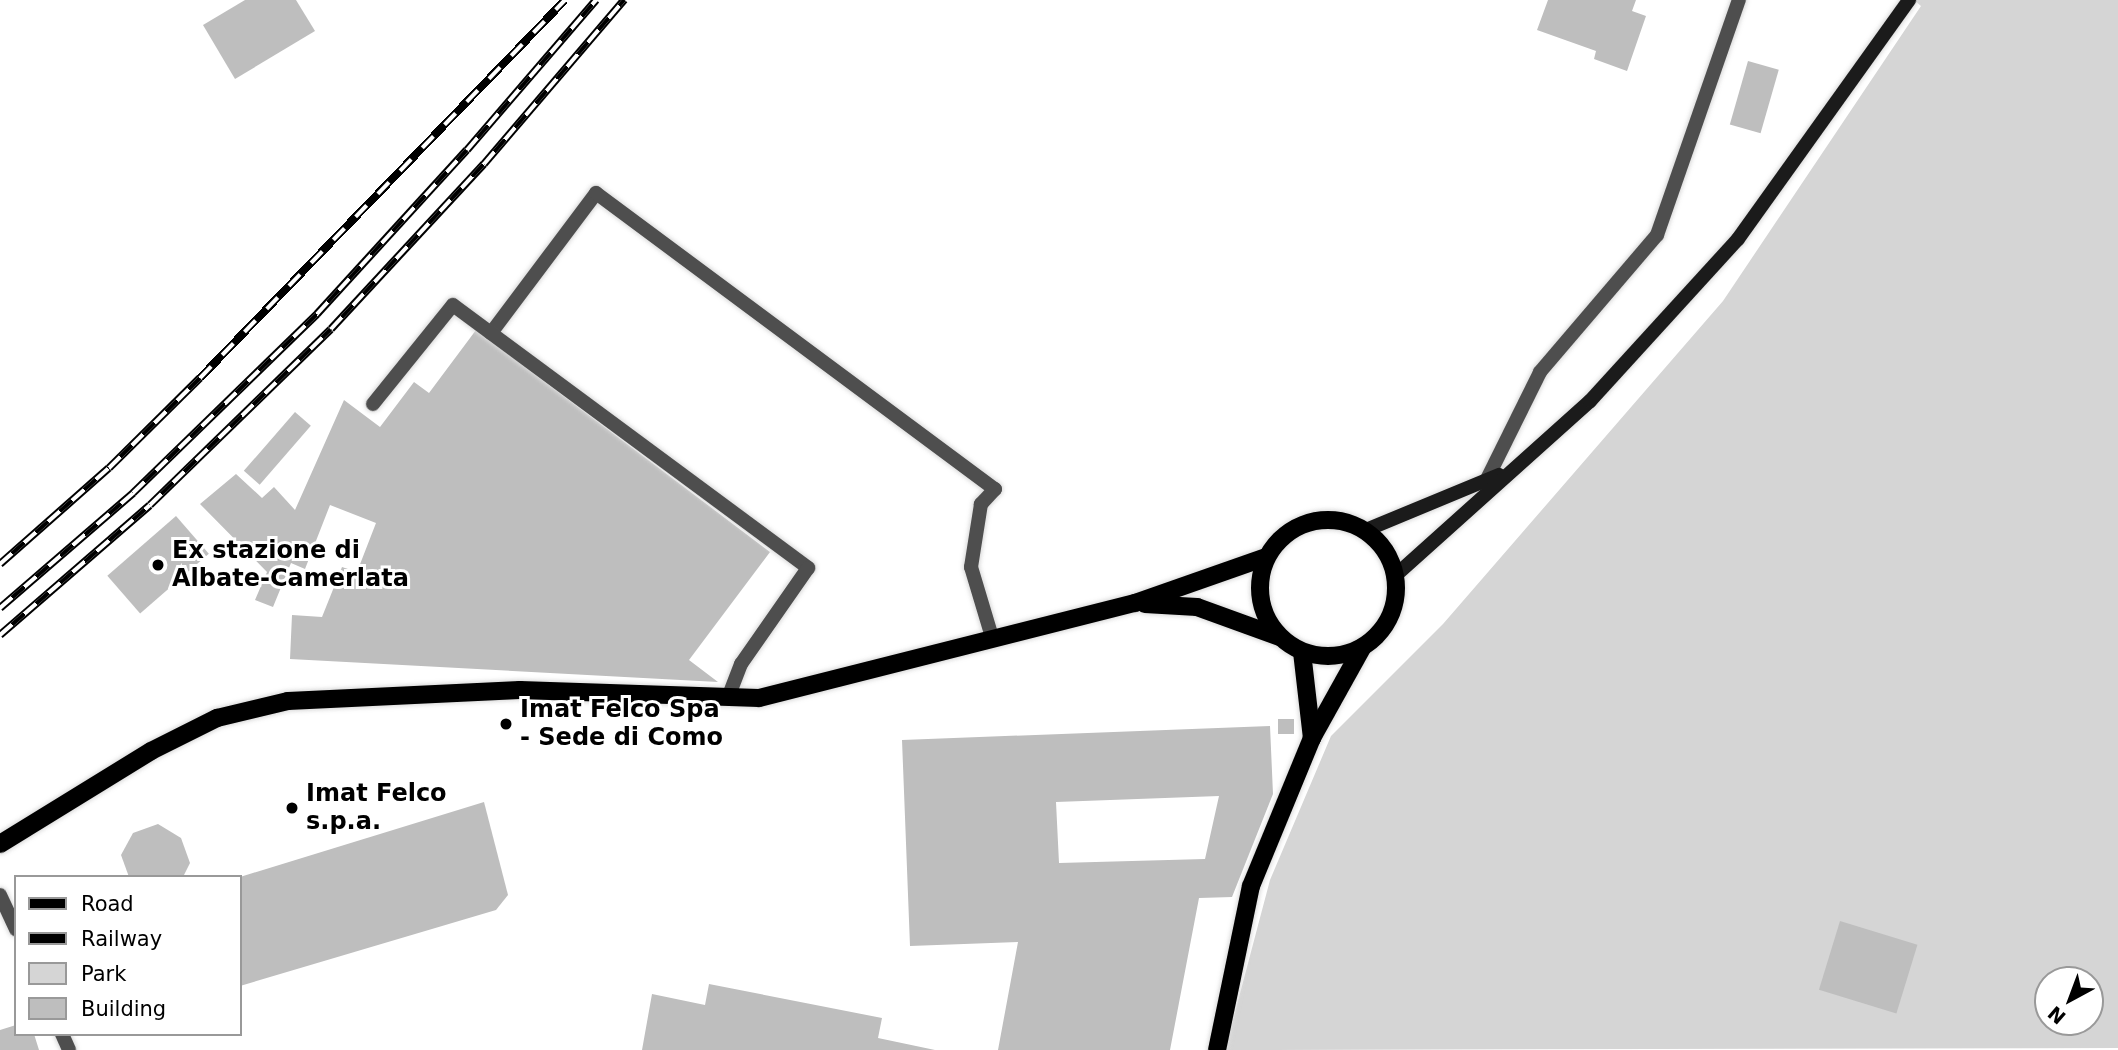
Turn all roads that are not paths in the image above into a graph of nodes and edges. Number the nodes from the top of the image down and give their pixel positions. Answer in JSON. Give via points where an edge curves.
{"nodes":[{"id":1,"x":1739,"y":0,"type":"edge"},
{"id":2,"x":1909,"y":0,"type":"edge"},
{"id":3,"x":491,"y":333,"type":"junction"},
{"id":4,"x":373,"y":404,"type":"dead end"},
{"id":5,"x":1507,"y":472,"type":"junction"},
{"id":6,"x":1487,"y":479,"type":"junction"},
{"id":7,"x":1366,"y":530,"type":"junction"},
{"id":8,"x":1266,"y":557,"type":"junction"},
{"id":9,"x":1396,"y":575,"type":"junction"},
{"id":10,"x":1135,"y":603,"type":"junction"},
{"id":11,"x":992,"y":637,"type":"junction"},
{"id":12,"x":1280,"y":637,"type":"junction"},
{"id":13,"x":1362,"y":648,"type":"junction"},
{"id":14,"x":1302,"y":652,"type":"junction"},
{"id":15,"x":728,"y":698,"type":"junction"},
{"id":16,"x":1312,"y":738,"type":"junction"},
{"id":17,"x":0,"y":844,"type":"edge"},
{"id":18,"x":0,"y":895,"type":"edge"},
{"id":19,"x":14,"y":926,"type":"edge"},
{"id":20,"x":1217,"y":1050,"type":"edge"}],
"edges":[{"from":1,"to":6,"type":"street","via":[[1657,235],[1540,372]]},
{"from":2,"to":5,"type":"street","via":[[1738,239],[1590,401]]},
{"from":3,"to":4,"type":"street","via":[[453,304]]},
{"from":3,"to":11,"type":"street","via":[[596,193],[995,489],[981,505],[971,567]]},
{"from":3,"to":15,"type":"street","via":[[808,569],[741,664]]},
{"from":5,"to":6,"type":"street"},
{"from":5,"to":9,"type":"street"},
{"from":6,"to":7,"type":"street"},
{"from":7,"to":8,"type":"main road","via":[[1340,520],[1312,520],[1280,537]]},
{"from":7,"to":9,"type":"main road","via":[[1385,549]]},
{"from":8,"to":10,"type":"main road"},
{"from":8,"to":12,"type":"main road","via":[[1259,593],[1266,618]]},
{"from":9,"to":13,"type":"main road","via":[[1396,600],[1386,626]]},
{"from":10,"to":11,"type":"main road"},
{"from":10,"to":12,"type":"main road","via":[[1197,607]]},
{"from":11,"to":15,"type":"main road","via":[[758,698]]},
{"from":12,"to":14,"type":"main road"},
{"from":13,"to":14,"type":"main road","via":[[1330,657]]},
{"from":13,"to":16,"type":"main road"},
{"from":14,"to":16,"type":"main road"},
{"from":15,"to":17,"type":"main road","via":[[520,690],[288,701],[206,724],[151,751]]},
{"from":16,"to":20,"type":"main road","via":[[1251,886]]},
{"from":18,"to":19,"type":"street"}]}
